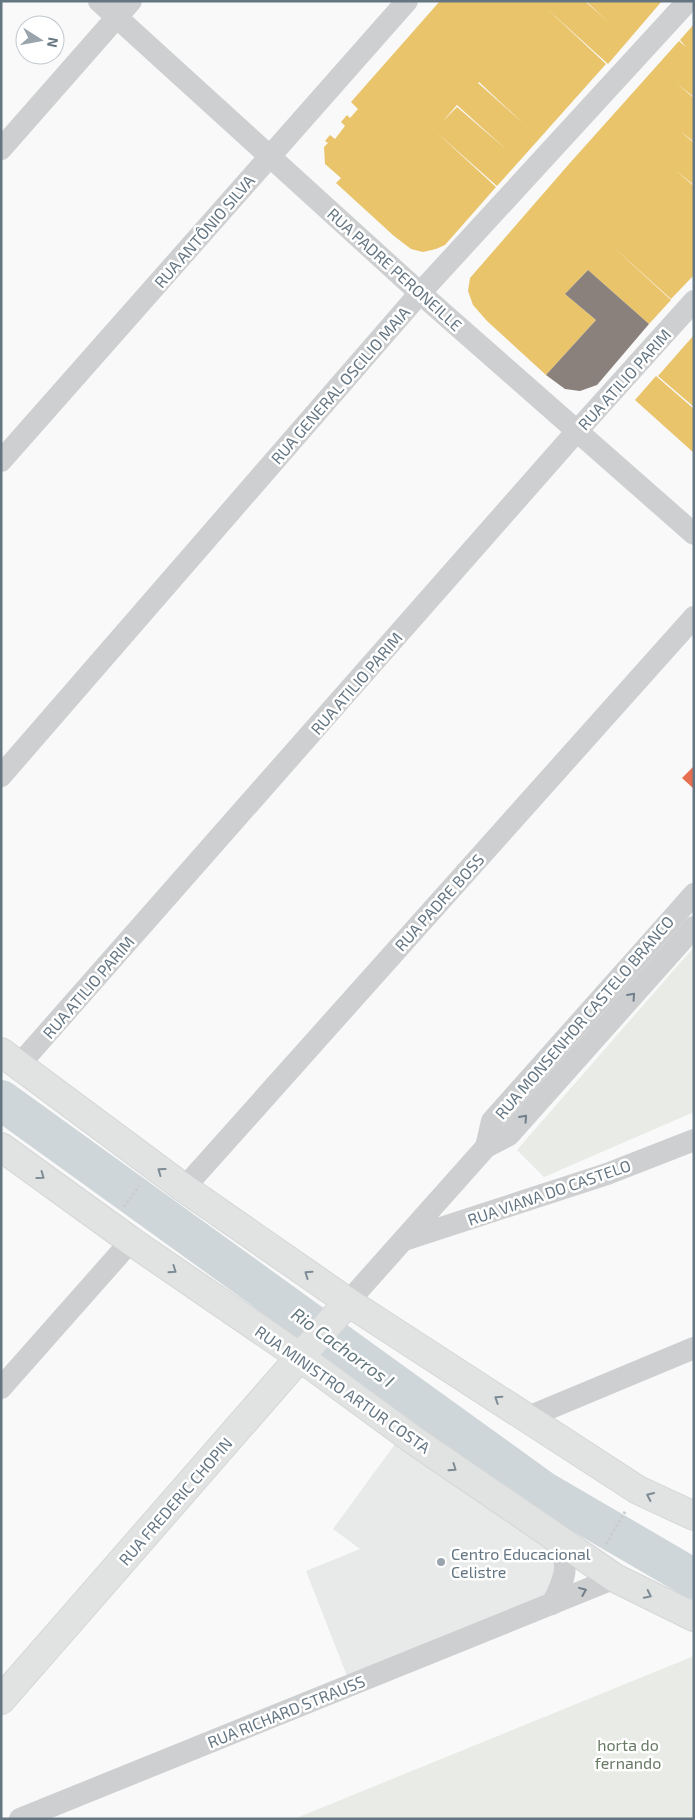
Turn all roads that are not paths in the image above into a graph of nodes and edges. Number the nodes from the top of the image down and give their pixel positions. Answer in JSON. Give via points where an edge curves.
{"nodes":[{"id":1,"x":99,"y":1,"type":"edge"},
{"id":2,"x":131,"y":1,"type":"edge"},
{"id":3,"x":407,"y":1,"type":"edge"},
{"id":4,"x":688,"y":1,"type":"edge"},
{"id":5,"x":116,"y":18,"type":"junction"},
{"id":6,"x":1,"y":149,"type":"edge"},
{"id":7,"x":269,"y":157,"type":"junction"},
{"id":8,"x":420,"y":293,"type":"junction"},
{"id":9,"x":694,"y":301,"type":"edge"},
{"id":10,"x":577,"y":431,"type":"junction"},
{"id":11,"x":1,"y":461,"type":"edge"},
{"id":12,"x":694,"y":534,"type":"edge"},
{"id":13,"x":694,"y":617,"type":"edge"},
{"id":14,"x":1,"y":776,"type":"edge"},
{"id":15,"x":694,"y":894,"type":"edge"},
{"id":16,"x":694,"y":927,"type":"edge"},
{"id":17,"x":10,"y":1058,"type":"edge"},
{"id":18,"x":694,"y":1140,"type":"edge"},
{"id":19,"x":1,"y":1147,"type":"edge"},
{"id":20,"x":486,"y":1147,"type":"junction"},
{"id":21,"x":184,"y":1188,"type":"junction"},
{"id":22,"x":131,"y":1241,"type":"junction"},
{"id":23,"x":402,"y":1241,"type":"junction"},
{"id":24,"x":342,"y":1309,"type":"junction"},
{"id":25,"x":694,"y":1348,"type":"edge"},
{"id":26,"x":305,"y":1351,"type":"junction"},
{"id":27,"x":1,"y":1388,"type":"edge"},
{"id":28,"x":526,"y":1418,"type":"junction"},
{"id":29,"x":694,"y":1516,"type":"edge"},
{"id":30,"x":560,"y":1541,"type":"junction"},
{"id":31,"x":615,"y":1578,"type":"junction"},
{"id":32,"x":552,"y":1604,"type":"junction"},
{"id":33,"x":694,"y":1616,"type":"edge"},
{"id":34,"x":1,"y":1700,"type":"edge"},
{"id":35,"x":20,"y":1819,"type":"edge"}],
"edges":[{"from":1,"to":5,"type":"street","name":"RUA PADRE PERONEILLE"},
{"from":2,"to":5,"type":"street"},
{"from":3,"to":7,"type":"street","name":"RUA ANTÔNIO SILVA"},
{"from":4,"to":8,"type":"street","name":"RUA GENERAL OSCILIO MAIA"},
{"from":5,"to":6,"type":"street"},
{"from":5,"to":7,"type":"street","name":"RUA PADRE PERONEILLE"},
{"from":7,"to":8,"type":"street","name":"RUA PADRE PERONEILLE"},
{"from":7,"to":11,"type":"street","name":"RUA ANTÔNIO SILVA"},
{"from":8,"to":10,"type":"street","name":"RUA PADRE PERONEILLE"},
{"from":8,"to":14,"type":"street","name":"RUA GENERAL OSCILIO MAIA"},
{"from":9,"to":10,"type":"street","name":"RUA ATILIO PARIM"},
{"from":10,"to":12,"type":"street","name":"RUA PADRE PERONEILLE"},
{"from":10,"to":17,"type":"street","name":"RUA ATILIO PARIM"},
{"from":13,"to":21,"type":"street","name":"RUA PADRE BOSS"},
{"from":15,"to":20,"type":"street","name":"RUA MONSENHOR CASTELO BRANCO","via":[[492,1121]]},
{"from":20,"to":16,"type":"street","name":"RUA MONSENHOR CASTELO BRANCO","one_way":true,"via":[[509,1135]]},
{"from":21,"to":17,"type":"street","one_way":true},
{"from":18,"to":23,"type":"street","name":"RUA VIANA DO CASTELO","via":[[607,1174]]},
{"from":19,"to":22,"type":"street","name":"RUA MINISTRO ARTUR COSTA","one_way":true},
{"from":20,"to":23,"type":"street","name":"RUA MONSENHOR CASTELO BRANCO"},
{"from":24,"to":21,"type":"street","one_way":true},
{"from":22,"to":26,"type":"street","name":"RUA MINISTRO ARTUR COSTA","one_way":true},
{"from":22,"to":27,"type":"street"},
{"from":23,"to":24,"type":"street","name":"RUA MONSENHOR CASTELO BRANCO"},
{"from":24,"to":26,"type":"street","name":"RUA FREDERIC CHOPIN"},
{"from":28,"to":24,"type":"street","one_way":true},
{"from":25,"to":28,"type":"street"},
{"from":26,"to":30,"type":"street","name":"RUA MINISTRO ARTUR COSTA","one_way":true,"via":[[409,1436]]},
{"from":26,"to":34,"type":"street","name":"RUA FREDERIC CHOPIN"},
{"from":29,"to":28,"type":"street","one_way":true,"via":[[638,1490]]},
{"from":30,"to":31,"type":"street","name":"RUA MINISTRO ARTUR COSTA"},
{"from":30,"to":32,"type":"street","via":[[566,1557],[565,1574]]},
{"from":32,"to":31,"type":"street","name":"RUA RICHARD STRAUSS","one_way":true},
{"from":31,"to":33,"type":"street","name":"RUA MINISTRO ARTUR COSTA","one_way":true},
{"from":32,"to":35,"type":"street","name":"RUA RICHARD STRAUSS"}]}
